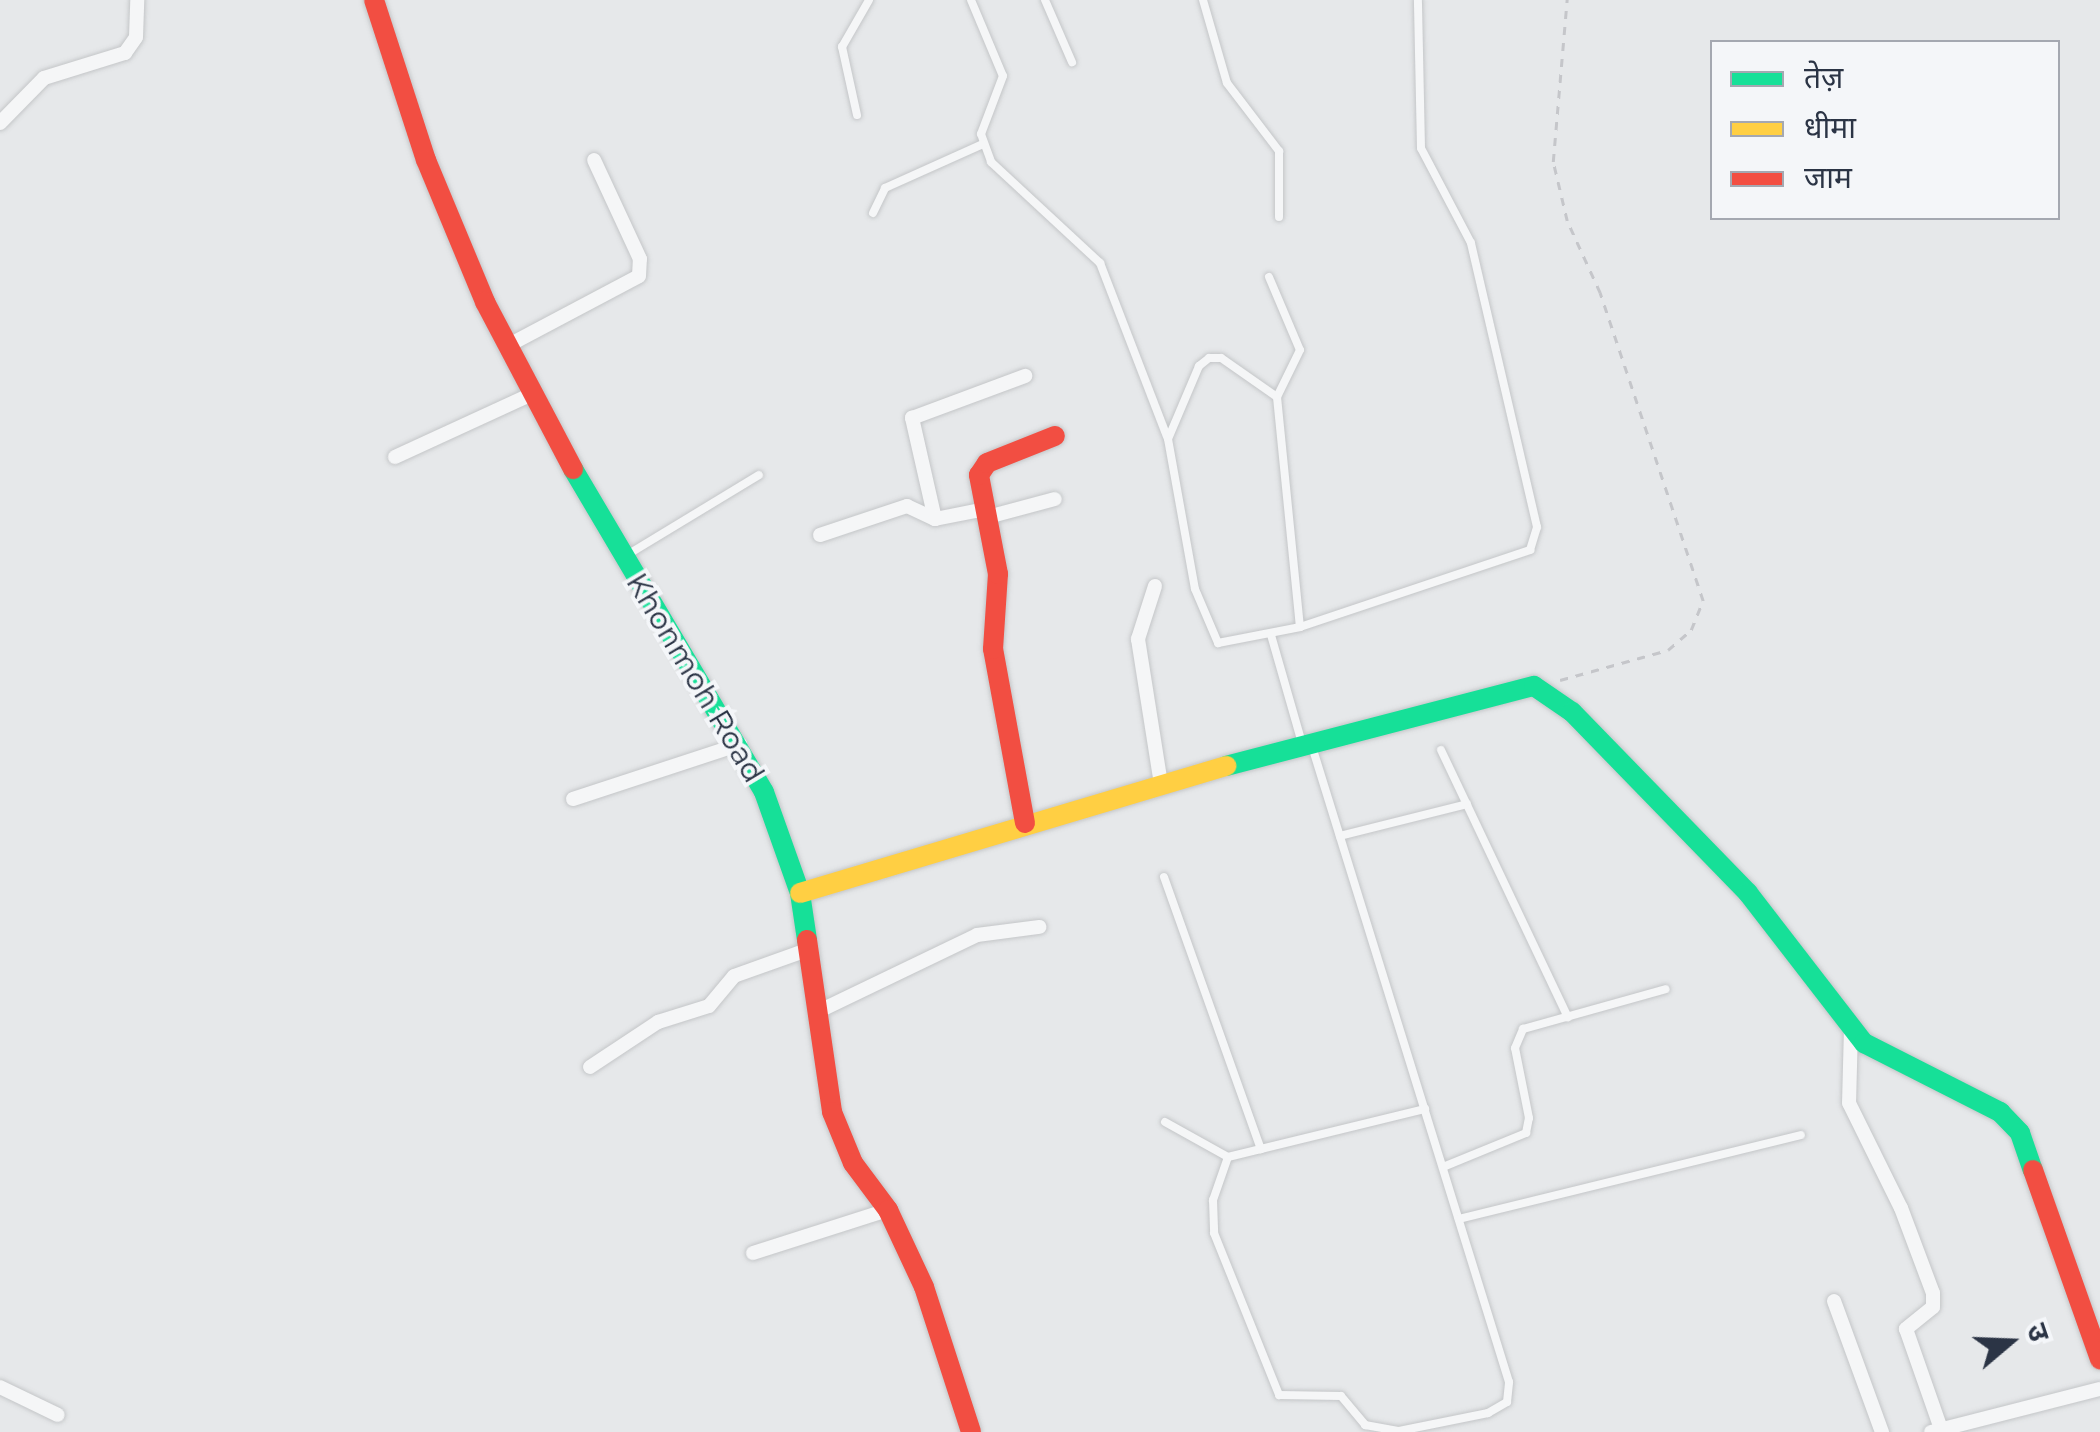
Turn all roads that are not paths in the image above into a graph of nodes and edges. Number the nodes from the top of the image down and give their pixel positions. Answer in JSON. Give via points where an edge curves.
{"nodes":[{"id":1,"x":137,"y":0,"type":"edge"},
{"id":2,"x":374,"y":0,"type":"edge"},
{"id":3,"x":869,"y":0,"type":"edge"},
{"id":4,"x":971,"y":0,"type":"edge"},
{"id":5,"x":1045,"y":0,"type":"edge"},
{"id":6,"x":1203,"y":0,"type":"edge"},
{"id":7,"x":1418,"y":0,"type":"edge"},
{"id":8,"x":1072,"y":62,"type":"dead end"},
{"id":9,"x":857,"y":115,"type":"dead end"},
{"id":10,"x":0,"y":123,"type":"edge"},
{"id":11,"x":984,"y":144,"type":"junction"},
{"id":12,"x":594,"y":160,"type":"dead end"},
{"id":13,"x":872,"y":213,"type":"dead end"},
{"id":14,"x":1279,"y":217,"type":"dead end"},
{"id":15,"x":1269,"y":278,"type":"dead end"},
{"id":16,"x":506,"y":346,"type":"junction"},
{"id":17,"x":1025,"y":376,"type":"dead end"},
{"id":18,"x":534,"y":393,"type":"junction"},
{"id":19,"x":1277,"y":397,"type":"junction"},
{"id":20,"x":1055,"y":436,"type":"dead end"},
{"id":21,"x":1168,"y":439,"type":"junction"},
{"id":22,"x":395,"y":458,"type":"dead end"},
{"id":23,"x":760,"y":475,"type":"dead end"},
{"id":24,"x":1055,"y":499,"type":"dead end"},
{"id":25,"x":987,"y":513,"type":"junction"},
{"id":26,"x":935,"y":519,"type":"junction"},
{"id":27,"x":820,"y":535,"type":"dead end"},
{"id":28,"x":621,"y":558,"type":"junction"},
{"id":29,"x":1155,"y":586,"type":"dead end"},
{"id":30,"x":1300,"y":627,"type":"junction"},
{"id":31,"x":1272,"y":635,"type":"junction"},
{"id":32,"x":1306,"y":742,"type":"junction"},
{"id":33,"x":740,"y":744,"type":"junction"},
{"id":34,"x":1441,"y":750,"type":"dead end"},
{"id":35,"x":1161,"y":784,"type":"junction"},
{"id":36,"x":573,"y":799,"type":"dead end"},
{"id":37,"x":1467,"y":804,"type":"junction"},
{"id":38,"x":1025,"y":823,"type":"junction"},
{"id":39,"x":1340,"y":836,"type":"junction"},
{"id":40,"x":1164,"y":877,"type":"dead end"},
{"id":41,"x":800,"y":893,"type":"junction"},
{"id":42,"x":1039,"y":927,"type":"dead end"},
{"id":43,"x":807,"y":950,"type":"junction"},
{"id":44,"x":1666,"y":990,"type":"dead end"},
{"id":45,"x":815,"y":1013,"type":"junction"},
{"id":46,"x":1568,"y":1017,"type":"junction"},
{"id":47,"x":1851,"y":1028,"type":"junction"},
{"id":48,"x":590,"y":1068,"type":"dead end"},
{"id":49,"x":1425,"y":1109,"type":"junction"},
{"id":50,"x":1166,"y":1122,"type":"dead end"},
{"id":51,"x":1801,"y":1135,"type":"dead end"},
{"id":52,"x":1261,"y":1149,"type":"junction"},
{"id":53,"x":1228,"y":1157,"type":"junction"},
{"id":54,"x":1442,"y":1167,"type":"junction"},
{"id":55,"x":888,"y":1210,"type":"junction"},
{"id":56,"x":1459,"y":1219,"type":"junction"},
{"id":57,"x":753,"y":1252,"type":"dead end"},
{"id":58,"x":1834,"y":1301,"type":"dead end"},
{"id":59,"x":2100,"y":1359,"type":"edge"},
{"id":60,"x":0,"y":1387,"type":"edge"},
{"id":61,"x":2100,"y":1388,"type":"edge"},
{"id":62,"x":58,"y":1415,"type":"dead end"},
{"id":63,"x":1936,"y":1431,"type":"edge"},
{"id":64,"x":971,"y":1432,"type":"edge"},
{"id":65,"x":1882,"y":1432,"type":"edge"}],
"edges":[{"from":1,"to":10,"type":"street","via":[[136,37],[125,53],[44,78]]},
{"from":2,"to":16,"type":"street","name":"Khonmoh Road","via":[[426,160]]},
{"from":3,"to":9,"type":"lane","via":[[842,47]]},
{"from":4,"to":11,"type":"lane","via":[[1002,76],[983,122]]},
{"from":5,"to":8,"type":"lane"},
{"from":6,"to":14,"type":"lane","via":[[1227,83],[1279,151]]},
{"from":7,"to":30,"type":"lane","via":[[1421,148],[1470,242],[1538,535],[1525,553]]},
{"from":11,"to":13,"type":"lane","via":[[885,188]]},
{"from":11,"to":21,"type":"lane","via":[[1014,190],[1100,264]]},
{"from":12,"to":16,"type":"street","via":[[640,259],[640,276]]},
{"from":15,"to":19,"type":"lane","via":[[1300,350]]},
{"from":16,"to":18,"type":"street","name":"Khonmoh Road"},
{"from":17,"to":26,"type":"street","via":[[912,418]]},
{"from":18,"to":22,"type":"street"},
{"from":18,"to":28,"type":"street","name":"Khonmoh Road"},
{"from":19,"to":21,"type":"lane","via":[[1221,358],[1209,358],[1199,366]]},
{"from":19,"to":30,"type":"lane"},
{"from":20,"to":25,"type":"street","via":[[981,468]]},
{"from":21,"to":31,"type":"lane","via":[[1195,589],[1210,634],[1230,645]]},
{"from":23,"to":28,"type":"lane"},
{"from":24,"to":25,"type":"street"},
{"from":25,"to":26,"type":"street"},
{"from":25,"to":38,"type":"street","via":[[998,594],[993,649]]},
{"from":26,"to":27,"type":"street","via":[[907,506]]},
{"from":28,"to":33,"type":"street","name":"Khonmoh Road"},
{"from":29,"to":35,"type":"street","via":[[1138,639],[1143,705]]},
{"from":30,"to":31,"type":"lane"},
{"from":31,"to":32,"type":"lane"},
{"from":32,"to":35,"type":"street"},
{"from":32,"to":39,"type":"lane"},
{"from":32,"to":47,"type":"street","via":[[1534,686],[1572,712],[1748,893]]},
{"from":33,"to":36,"type":"street"},
{"from":33,"to":41,"type":"street","name":"Khonmoh Road"},
{"from":34,"to":37,"type":"lane"},
{"from":35,"to":38,"type":"street"},
{"from":37,"to":39,"type":"lane"},
{"from":37,"to":46,"type":"lane"},
{"from":38,"to":41,"type":"street"},
{"from":39,"to":49,"type":"lane"},
{"from":40,"to":52,"type":"lane"},
{"from":41,"to":43,"type":"street","name":"Khonmoh Road"},
{"from":42,"to":45,"type":"street","via":[[978,936]]},
{"from":43,"to":45,"type":"street","name":"Khonmoh Road"},
{"from":43,"to":48,"type":"street","via":[[734,976],[708,1006],[658,1022]]},
{"from":44,"to":46,"type":"lane"},
{"from":45,"to":55,"type":"street","name":"Khonmoh Road","via":[[841,1138]]},
{"from":46,"to":54,"type":"lane","via":[[1523,1029],[1516,1039],[1526,1134]]},
{"from":47,"to":59,"type":"street","via":[[1864,1043],[2000,1112],[2020,1133]]},
{"from":47,"to":63,"type":"street","via":[[1849,1104],[1901,1208],[1933,1293],[1934,1307],[1906,1329]]},
{"from":49,"to":52,"type":"lane"},
{"from":49,"to":54,"type":"lane"},
{"from":50,"to":53,"type":"lane"},
{"from":51,"to":56,"type":"lane"},
{"from":52,"to":53,"type":"lane"},
{"from":53,"to":56,"type":"lane","via":[[1213,1200],[1214,1234],[1272,1387],[1290,1400],[1341,1396],[1374,1429],[1412,1430],[1500,1410],[1511,1394]]},
{"from":54,"to":56,"type":"lane"},
{"from":55,"to":57,"type":"street"},
{"from":55,"to":64,"type":"street","name":"Khonmoh Road","via":[[942,1330]]},
{"from":58,"to":65,"type":"street"},
{"from":60,"to":62,"type":"street"},
{"from":61,"to":63,"type":"street"}]}
